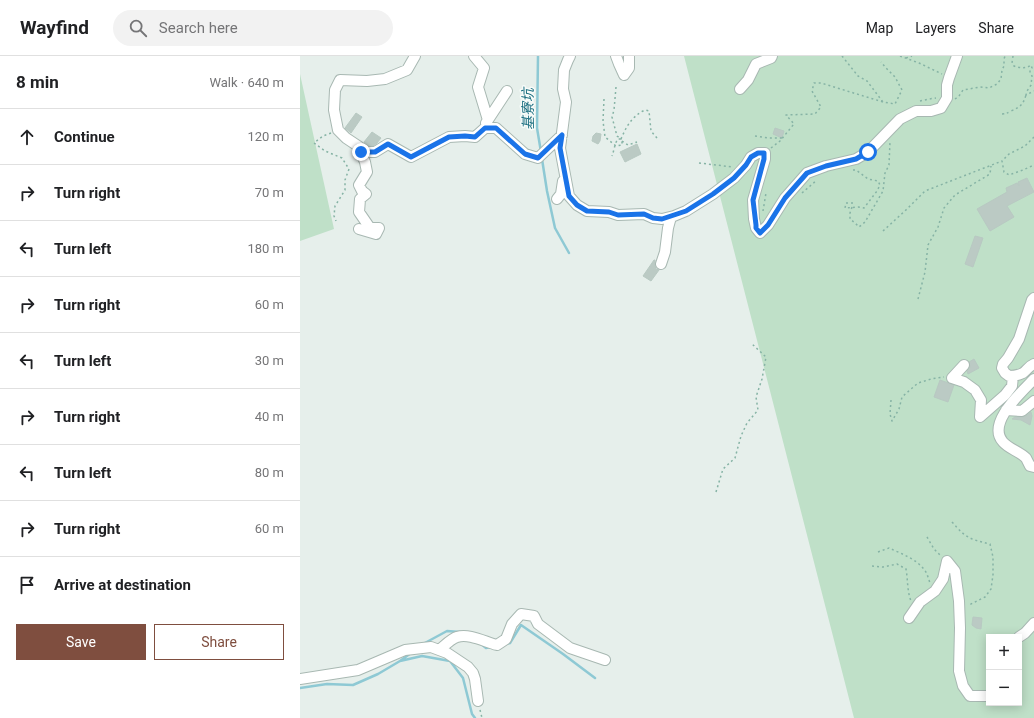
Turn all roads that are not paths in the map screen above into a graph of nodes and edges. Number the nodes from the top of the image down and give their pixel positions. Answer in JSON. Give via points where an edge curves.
{"nodes":[{"id":1,"x":415,"y":56,"type":"edge"},
{"id":2,"x":474,"y":56,"type":"edge"},
{"id":3,"x":570,"y":56,"type":"edge"},
{"id":4,"x":616,"y":56,"type":"edge"},
{"id":5,"x":629,"y":56,"type":"edge"},
{"id":6,"x":772,"y":56,"type":"edge"},
{"id":7,"x":957,"y":56,"type":"edge"},
{"id":8,"x":740,"y":89,"type":"dead end"},
{"id":9,"x":507,"y":91,"type":"dead end"},
{"id":10,"x":488,"y":120,"type":"junction"},
{"id":11,"x":478,"y":134,"type":"junction"},
{"id":12,"x":562,"y":135,"type":"junction"},
{"id":13,"x":358,"y":147,"type":"junction"},
{"id":14,"x":565,"y":174,"type":"junction"},
{"id":15,"x":557,"y":199,"type":"dead end"},
{"id":16,"x":671,"y":217,"type":"junction"},
{"id":17,"x":359,"y":229,"type":"dead end"},
{"id":18,"x":661,"y":264,"type":"dead end"},
{"id":19,"x":1034,"y":298,"type":"edge"},
{"id":20,"x":1034,"y":364,"type":"edge"},
{"id":21,"x":964,"y":365,"type":"dead end"},
{"id":22,"x":1013,"y":376,"type":"junction"},
{"id":23,"x":1034,"y":379,"type":"edge"},
{"id":24,"x":1034,"y":401,"type":"edge"},
{"id":25,"x":1006,"y":410,"type":"junction"},
{"id":26,"x":1033,"y":468,"type":"edge"},
{"id":27,"x":909,"y":618,"type":"dead end"},
{"id":28,"x":1034,"y":623,"type":"edge"},
{"id":29,"x":1022,"y":635,"type":"edge"},
{"id":30,"x":439,"y":650,"type":"junction"},
{"id":31,"x":605,"y":660,"type":"dead end"},
{"id":32,"x":300,"y":679,"type":"edge"},
{"id":33,"x":986,"y":696,"type":"edge"},
{"id":34,"x":478,"y":701,"type":"dead end"}],
"edges":[{"from":1,"to":13,"type":"street","via":[[407,70],[385,79],[340,80],[335,90],[334,110],[338,130]]},
{"from":2,"to":10,"type":"street","via":[[484,68],[478,87]]},
{"from":3,"to":12,"type":"street","via":[[564,70],[563,89],[566,102]]},
{"from":4,"to":5,"type":"street","via":[[624,75],[629,68]]},
{"from":6,"to":8,"type":"street","via":[[756,64]]},
{"from":7,"to":16,"type":"street","via":[[947,85],[948,98],[940,108],[916,111],[900,119],[868,152],[856,159],[807,173],[760,233],[756,228],[753,200],[764,153],[751,157],[734,178],[713,194]]},
{"from":9,"to":10,"type":"street"},
{"from":10,"to":11,"type":"street"},
{"from":11,"to":12,"type":"street","via":[[485,128],[496,128],[525,154],[538,158]]},
{"from":11,"to":13,"type":"street","via":[[475,137],[449,137],[411,157],[388,144],[375,152],[367,152]]},
{"from":12,"to":14,"type":"street","via":[[560,148]]},
{"from":13,"to":17,"type":"street","via":[[367,172],[359,185],[366,194],[360,200],[359,212],[370,228],[379,228],[376,234]]},
{"from":14,"to":15,"type":"street","via":[[561,194]]},
{"from":14,"to":16,"type":"street","via":[[569,196],[587,211],[618,215],[644,214],[662,219]]},
{"from":16,"to":18,"type":"street"},
{"from":19,"to":22,"type":"street","via":[[1019,339],[1003,364],[1005,373]]},
{"from":20,"to":22,"type":"street"},
{"from":21,"to":22,"type":"street","via":[[952,378],[964,382],[975,390],[980,400],[980,417],[1005,395],[1012,386]]},
{"from":23,"to":25,"type":"street"},
{"from":24,"to":25,"type":"street","via":[[1022,411]]},
{"from":25,"to":26,"type":"street","via":[[1002,414],[998,436]]},
{"from":27,"to":33,"type":"street","via":[[920,602],[935,591],[943,578],[947,561],[955,571],[959,601],[959,671],[963,686],[970,696]]},
{"from":28,"to":29,"type":"street"},
{"from":30,"to":31,"type":"street","via":[[456,637],[470,636],[497,645],[506,639],[512,624],[521,614],[534,616],[538,624],[570,648]]},
{"from":30,"to":32,"type":"street","via":[[431,647],[405,650],[358,670]]},
{"from":30,"to":34,"type":"street","via":[[468,667],[473,673]]}]}
